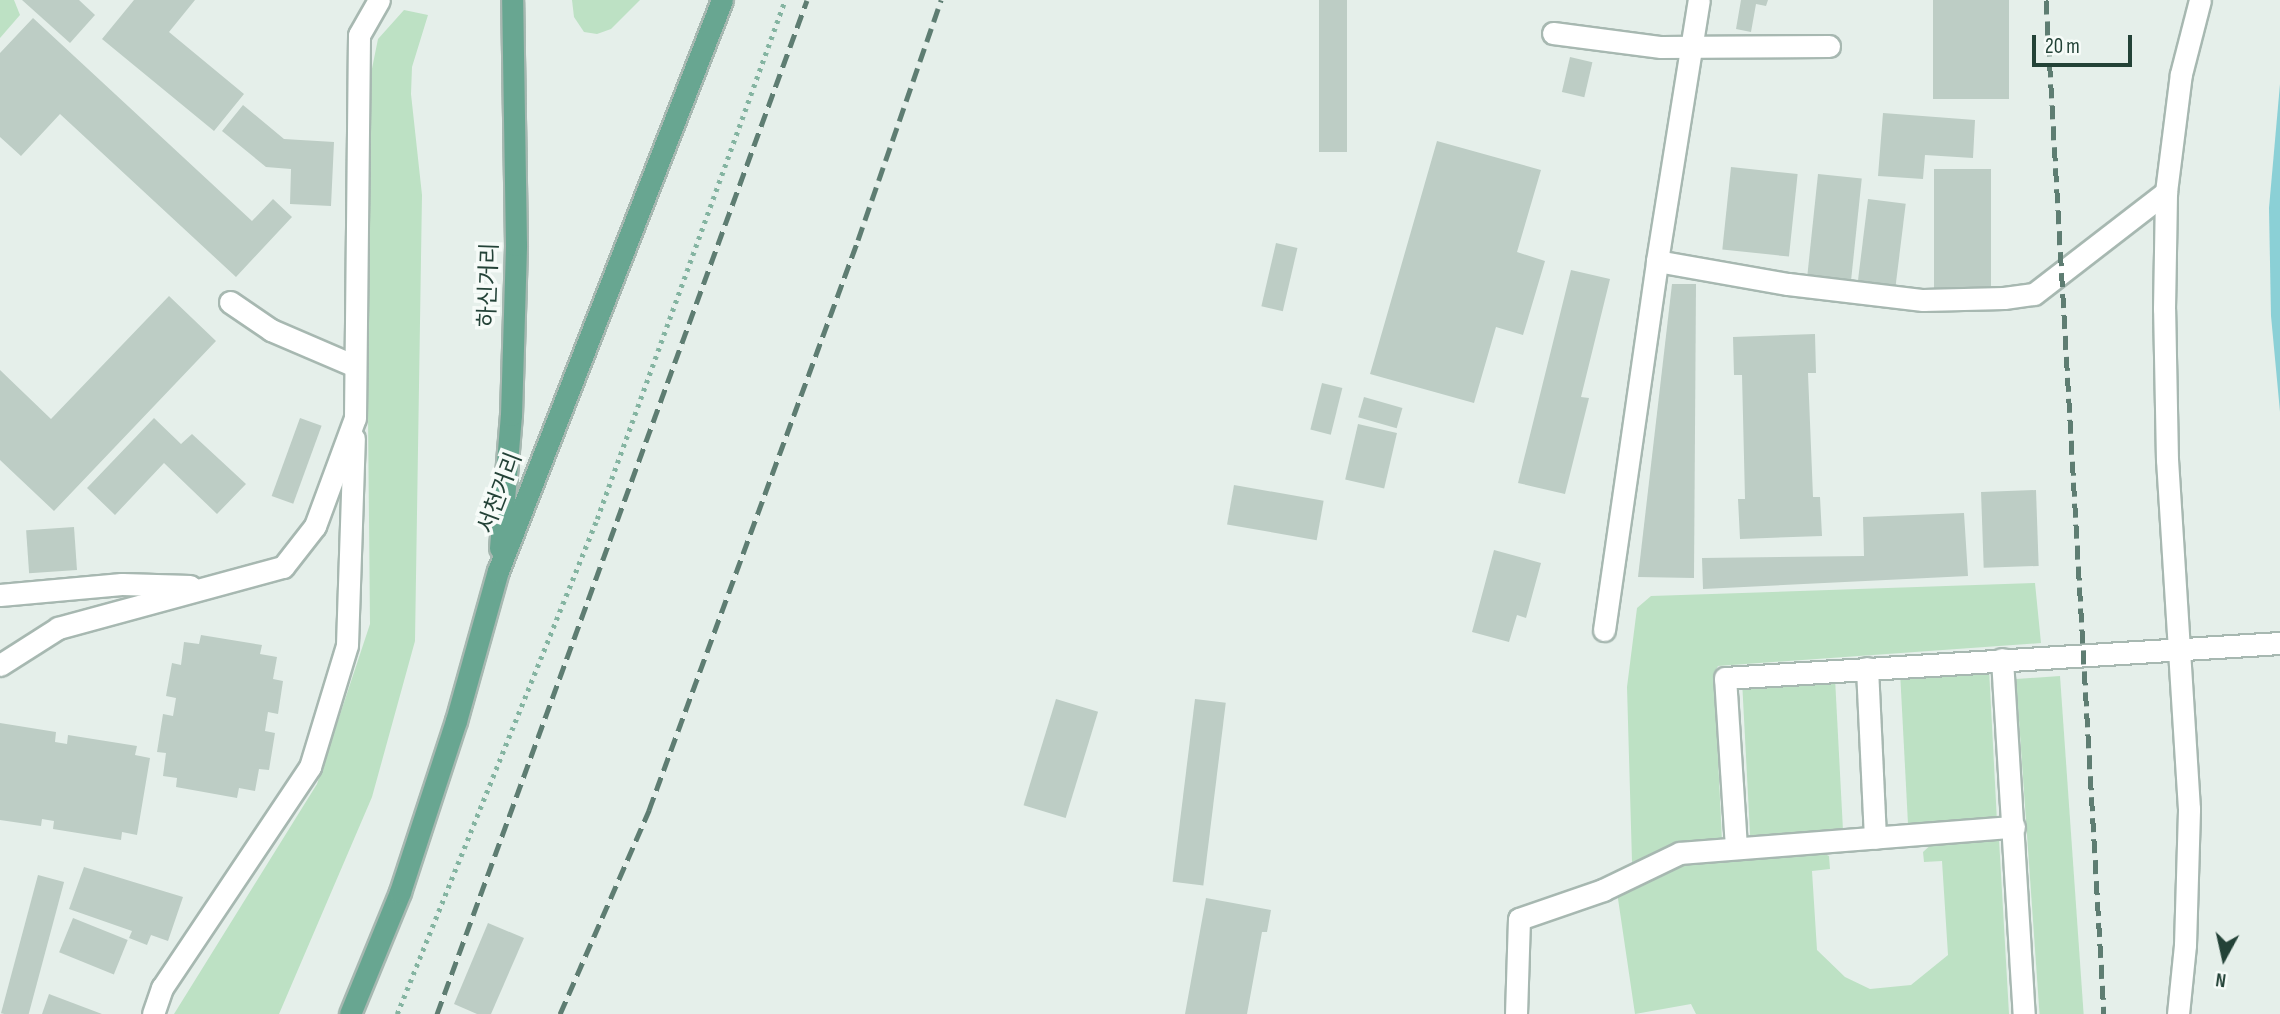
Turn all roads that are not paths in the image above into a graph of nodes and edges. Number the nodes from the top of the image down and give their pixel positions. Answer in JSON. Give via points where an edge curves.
{"nodes":[{"id":1,"x":379,"y":0,"type":"edge"},
{"id":2,"x":512,"y":0,"type":"edge"},
{"id":3,"x":722,"y":0,"type":"edge"},
{"id":4,"x":1699,"y":0,"type":"edge"},
{"id":5,"x":2200,"y":0,"type":"edge"},
{"id":6,"x":1553,"y":33,"type":"dead end"},
{"id":7,"x":1829,"y":46,"type":"dead end"},
{"id":8,"x":1692,"y":48,"type":"junction"},
{"id":9,"x":2166,"y":192,"type":"junction"},
{"id":10,"x":1657,"y":261,"type":"junction"},
{"id":11,"x":230,"y":302,"type":"dead end"},
{"id":12,"x":355,"y":366,"type":"junction"},
{"id":13,"x":355,"y":418,"type":"junction"},
{"id":14,"x":498,"y":571,"type":"junction"},
{"id":15,"x":214,"y":587,"type":"junction"},
{"id":16,"x":0,"y":595,"type":"edge"},
{"id":17,"x":1604,"y":630,"type":"dead end"},
{"id":18,"x":2280,"y":643,"type":"edge"},
{"id":19,"x":2180,"y":649,"type":"junction"},
{"id":20,"x":2002,"y":659,"type":"junction"},
{"id":21,"x":0,"y":665,"type":"edge"},
{"id":22,"x":1867,"y":668,"type":"junction"},
{"id":23,"x":2014,"y":827,"type":"junction"},
{"id":24,"x":1875,"y":838,"type":"junction"},
{"id":25,"x":1736,"y":847,"type":"junction"},
{"id":26,"x":153,"y":1014,"type":"edge"},
{"id":27,"x":350,"y":1014,"type":"edge"},
{"id":28,"x":1516,"y":1014,"type":"edge"},
{"id":29,"x":2024,"y":1014,"type":"edge"},
{"id":30,"x":2178,"y":1014,"type":"edge"}],
"edges":[{"from":1,"to":12,"type":"street","via":[[367,16],[359,45]]},
{"from":2,"to":14,"type":"main road","name":"하신거리","via":[[516,245],[511,415]]},
{"from":3,"to":14,"type":"main road","name":"서천거리"},
{"from":4,"to":8,"type":"street"},
{"from":5,"to":9,"type":"street","via":[[2181,74]]},
{"from":6,"to":8,"type":"street"},
{"from":7,"to":8,"type":"street"},
{"from":8,"to":10,"type":"street"},
{"from":9,"to":10,"type":"street","via":[[2034,294],[1923,300],[1788,284]]},
{"from":9,"to":19,"type":"street","via":[[2166,460]]},
{"from":10,"to":17,"type":"street"},
{"from":11,"to":12,"type":"street","via":[[271,330]]},
{"from":12,"to":13,"type":"street"},
{"from":13,"to":15,"type":"street","via":[[315,526],[283,567]]},
{"from":13,"to":26,"type":"street","via":[[347,645],[310,767],[162,988]]},
{"from":14,"to":27,"type":"main road","name":"서천거리","via":[[405,878]]},
{"from":15,"to":16,"type":"street","via":[[122,584]]},
{"from":15,"to":21,"type":"street","via":[[58,628]]},
{"from":18,"to":19,"type":"street"},
{"from":19,"to":20,"type":"street"},
{"from":19,"to":30,"type":"street","via":[[2189,809]]},
{"from":20,"to":22,"type":"street"},
{"from":20,"to":23,"type":"street"},
{"from":22,"to":24,"type":"street"},
{"from":22,"to":25,"type":"street","via":[[1725,678]]},
{"from":23,"to":24,"type":"street"},
{"from":23,"to":29,"type":"street"},
{"from":24,"to":25,"type":"street"},
{"from":25,"to":28,"type":"street","via":[[1680,853],[1603,890],[1519,919]]}]}
